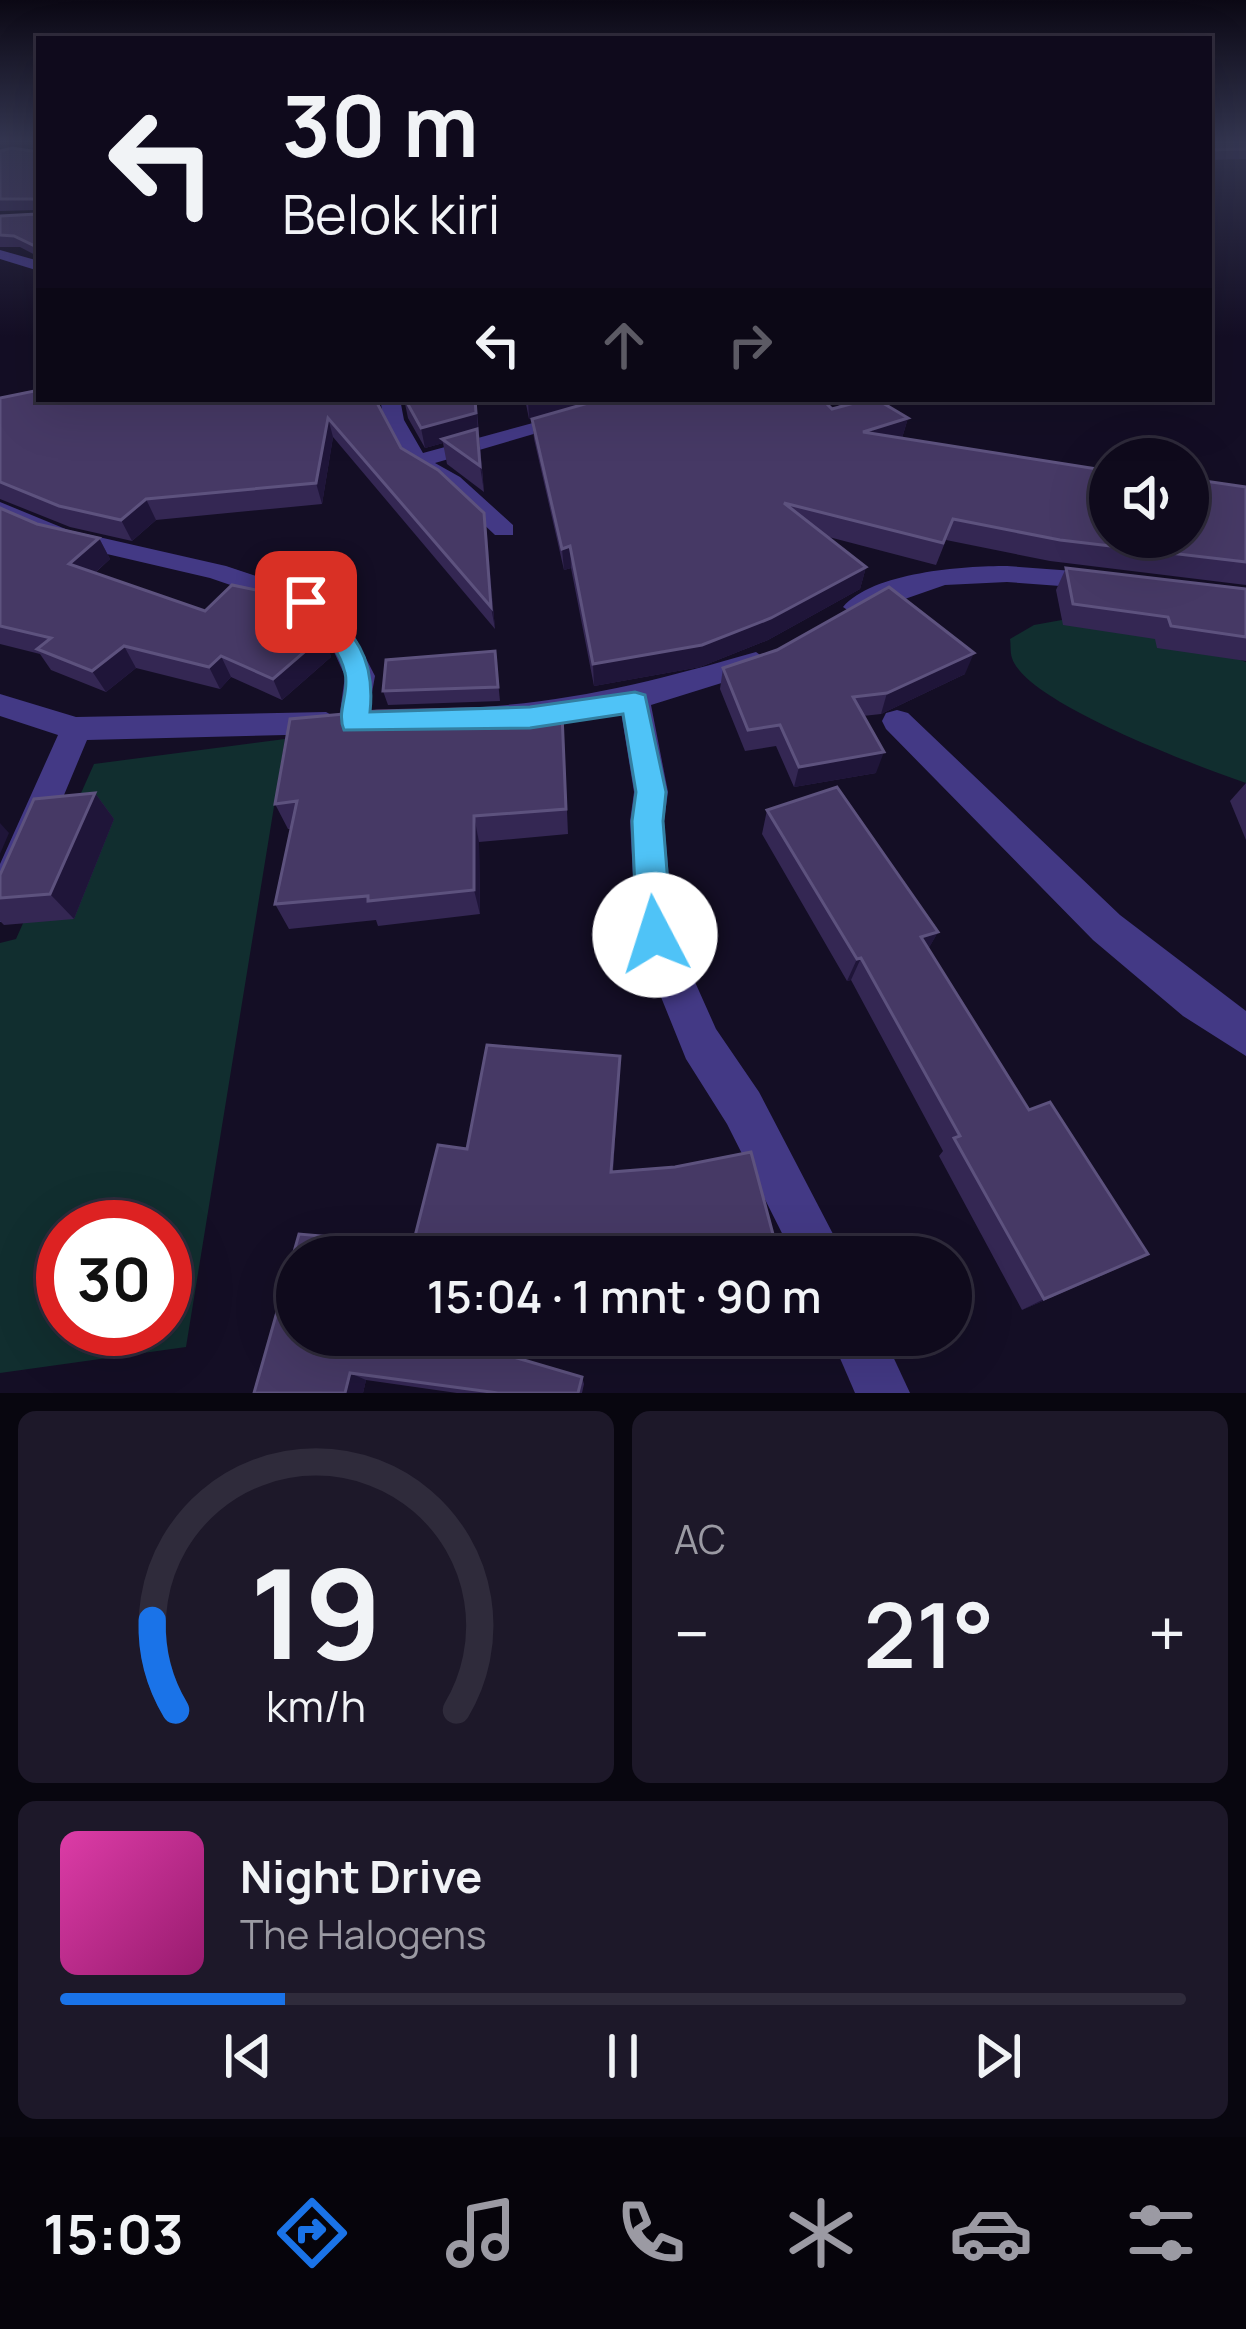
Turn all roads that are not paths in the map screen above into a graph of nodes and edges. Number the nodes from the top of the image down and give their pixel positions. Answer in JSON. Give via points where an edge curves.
{"nodes":[{"id":1,"x":0,"y":254,"type":"edge"},
{"id":2,"x":36,"y":265,"type":"edge"},
{"id":3,"x":391,"y":402,"type":"edge"},
{"id":4,"x":632,"y":402,"type":"edge"},
{"id":5,"x":417,"y":461,"type":"junction"},
{"id":6,"x":0,"y":508,"type":"edge"},
{"id":7,"x":503,"y":530,"type":"dead end"},
{"id":8,"x":1123,"y":583,"type":"edge"},
{"id":9,"x":830,"y":622,"type":"edge"},
{"id":10,"x":778,"y":650,"type":"edge"},
{"id":11,"x":635,"y":702,"type":"junction"},
{"id":12,"x":0,"y":705,"type":"edge"},
{"id":13,"x":442,"y":720,"type":"edge"},
{"id":14,"x":897,"y":721,"type":"dead end"},
{"id":15,"x":76,"y":729,"type":"junction"},
{"id":16,"x":0,"y":905,"type":"edge"},
{"id":17,"x":1246,"y":1035,"type":"edge"},
{"id":18,"x":809,"y":1236,"type":"edge"},
{"id":19,"x":866,"y":1356,"type":"edge"},
{"id":20,"x":883,"y":1393,"type":"edge"}],
"edges":[{"from":1,"to":2,"type":"street"},
{"from":3,"to":5,"type":"street"},
{"from":4,"to":5,"type":"street"},
{"from":5,"to":7,"type":"street"},
{"from":6,"to":15,"type":"street","via":[[60,536],[306,602],[342,638],[360,676],[365,722]]},
{"from":8,"to":9,"type":"street","via":[[969,572],[905,584]]},
{"from":10,"to":11,"type":"street"},
{"from":11,"to":13,"type":"street","via":[[530,718]]},
{"from":11,"to":18,"type":"street","via":[[651,792],[655,935],[701,1044]]},
{"from":12,"to":15,"type":"street"},
{"from":14,"to":17,"type":"street","via":[[1097,919]]},
{"from":15,"to":16,"type":"street"},
{"from":19,"to":20,"type":"street"}]}
